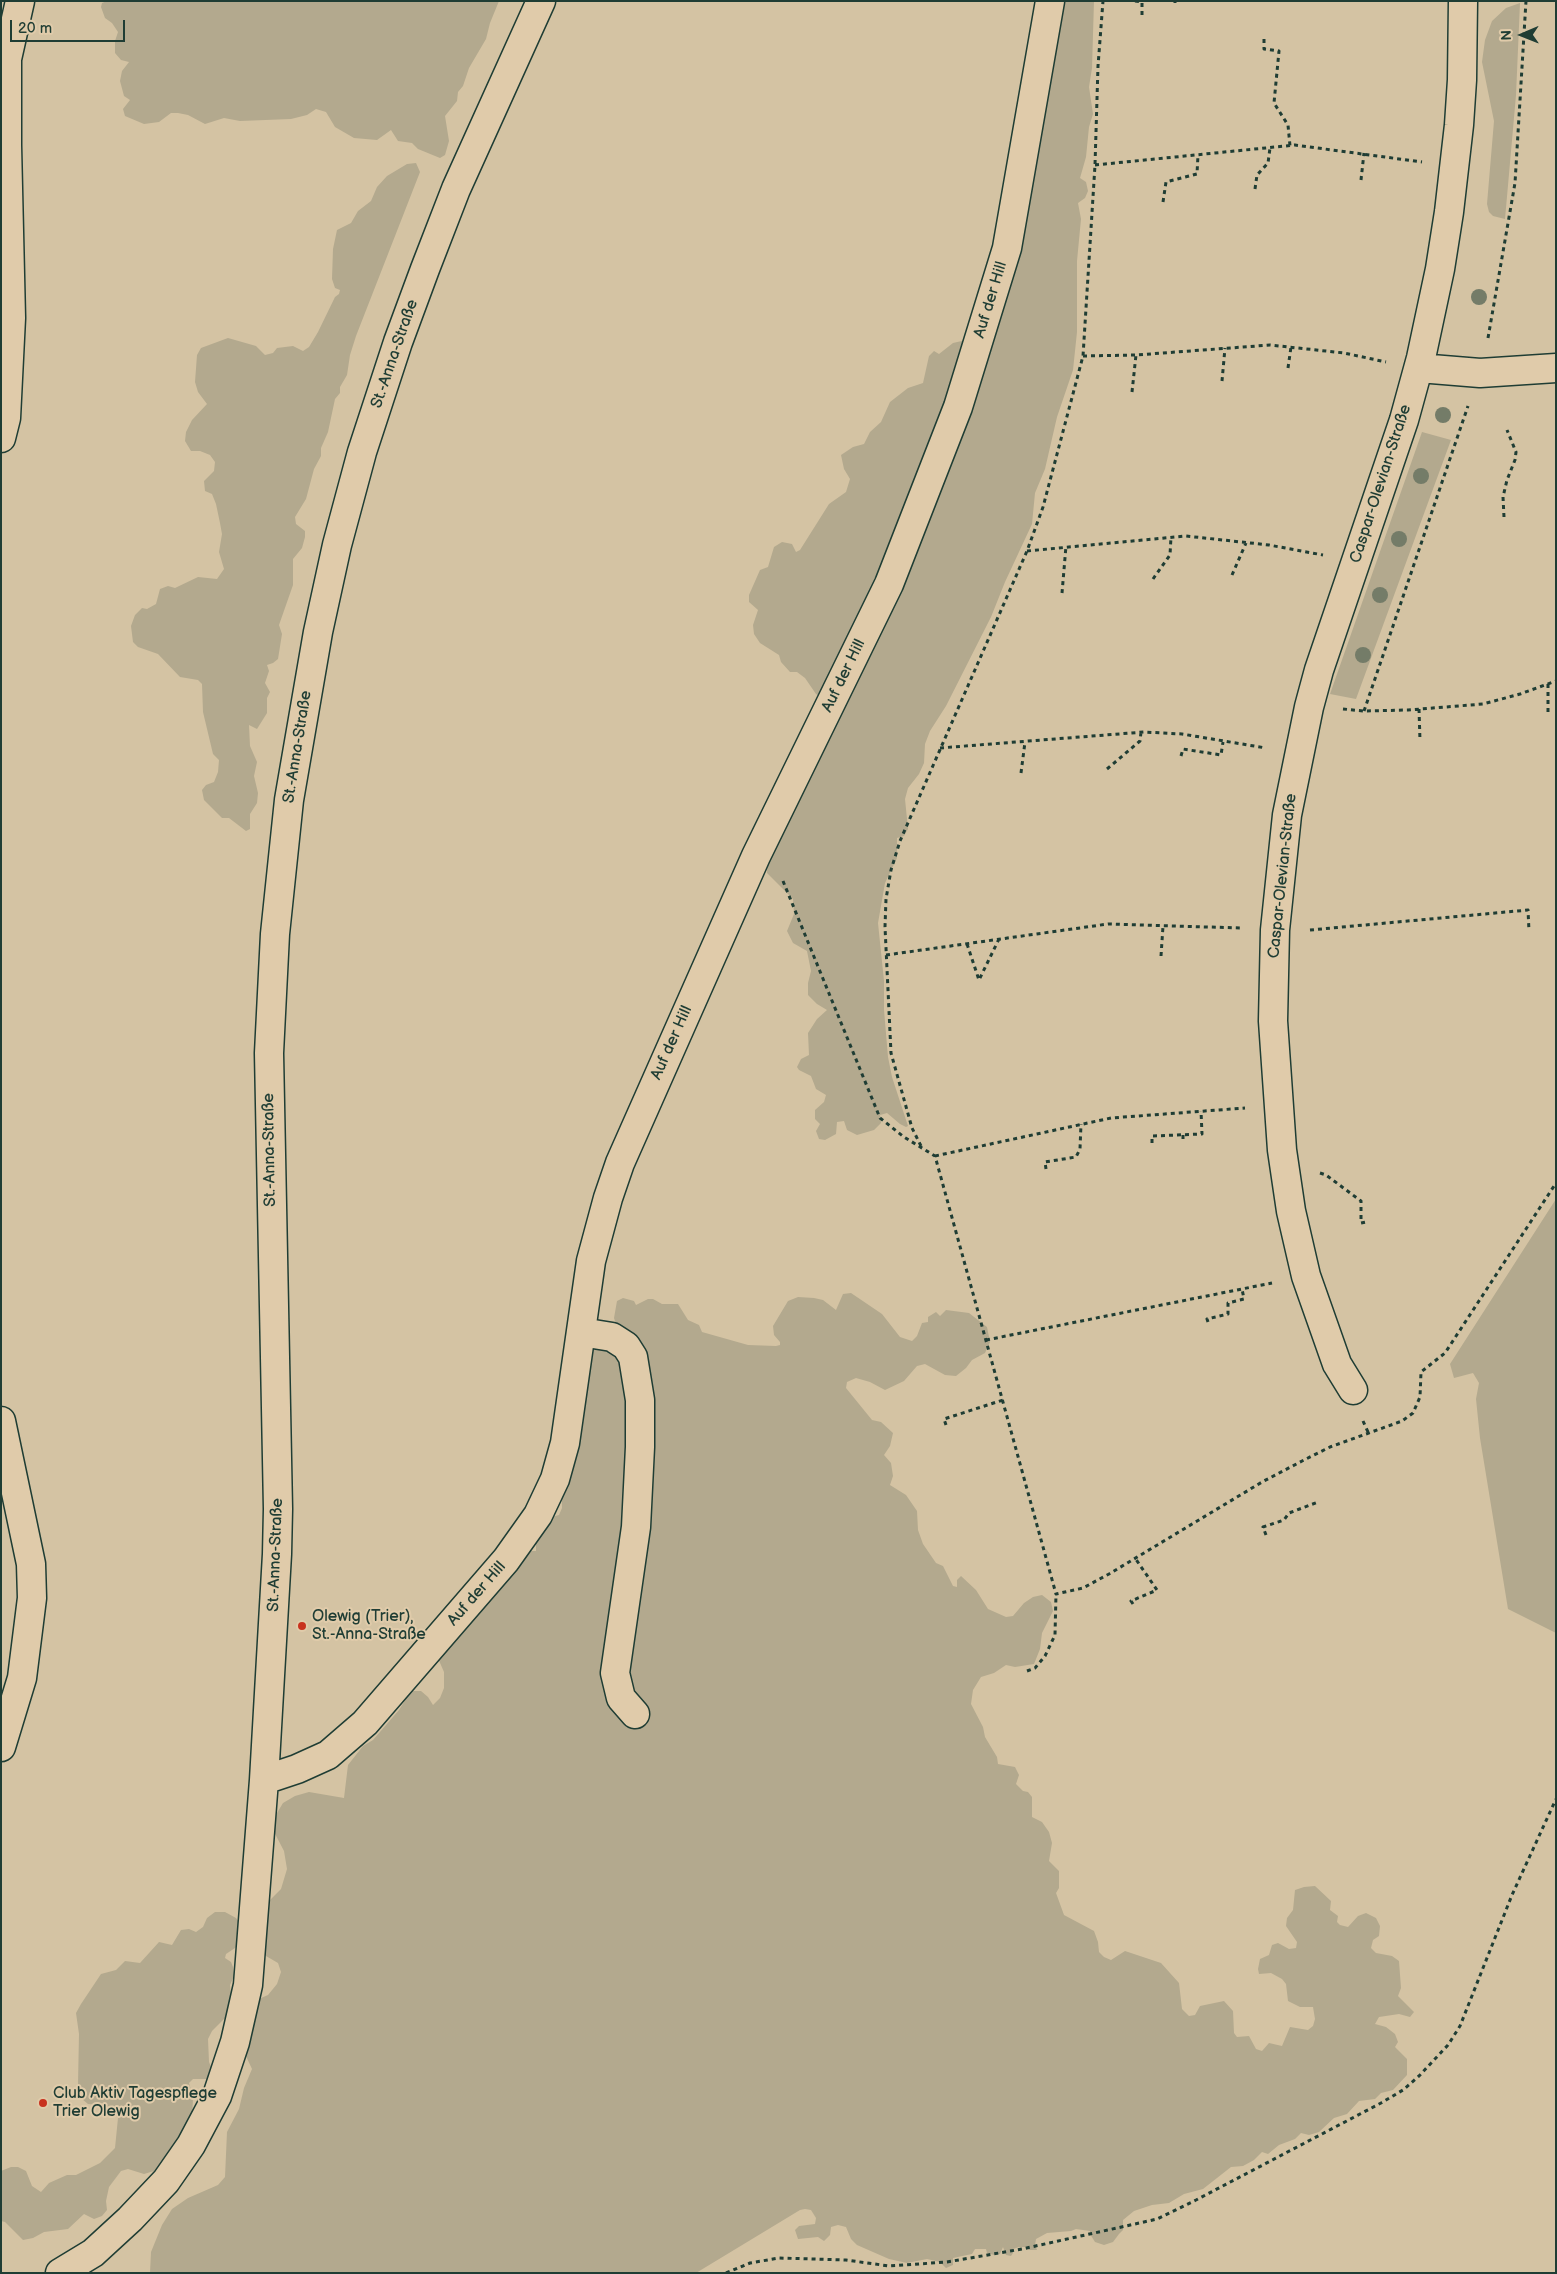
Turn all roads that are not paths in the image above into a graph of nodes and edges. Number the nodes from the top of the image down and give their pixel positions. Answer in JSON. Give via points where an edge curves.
{"nodes":[{"id":1,"x":20,"y":1,"type":"edge"},
{"id":2,"x":541,"y":1,"type":"edge"},
{"id":3,"x":1050,"y":1,"type":"edge"},
{"id":4,"x":1463,"y":1,"type":"edge"},
{"id":5,"x":1419,"y":368,"type":"junction"},
{"id":6,"x":1556,"y":368,"type":"edge"},
{"id":7,"x":1,"y":438,"type":"edge"},
{"id":8,"x":581,"y":1332,"type":"junction"},
{"id":9,"x":1353,"y":1390,"type":"dead end"},
{"id":10,"x":1,"y":1421,"type":"edge"},
{"id":11,"x":635,"y":1714,"type":"dead end"},
{"id":12,"x":1,"y":1747,"type":"edge"},
{"id":13,"x":264,"y":1780,"type":"junction"},
{"id":14,"x":60,"y":2273,"type":"edge"}],
"edges":[{"from":1,"to":7,"type":"street","via":[[7,59],[11,318],[6,418]]},
{"from":2,"to":13,"type":"street","name":"St.-Anna-Straße","via":[[456,189],[368,434],[339,536],[318,632],[289,800],[275,934],[269,1053],[278,1509]]},
{"from":3,"to":8,"type":"street","name":"Auf der Hill","via":[[1007,248],[958,406],[889,584],[756,856],[634,1127],[599,1229]]},
{"from":4,"to":5,"type":"street","name":"Caspar-Olevian-Straße","via":[[1462,80],[1455,166],[1440,269]]},
{"from":5,"to":6,"type":"street","via":[[1480,373]]},
{"from":5,"to":9,"type":"street","name":"Caspar-Olevian-Straße","via":[[1319,670],[1298,752],[1287,815],[1275,930],[1273,1021],[1279,1114],[1291,1210],[1306,1276],[1337,1364]]},
{"from":8,"to":11,"type":"street","via":[[612,1337],[626,1346],[633,1357],[640,1400],[636,1527],[615,1674],[621,1698]]},
{"from":8,"to":13,"type":"street","name":"Auf der Hill","via":[[565,1443],[555,1480],[538,1515],[517,1545],[365,1723],[328,1755]]},
{"from":10,"to":12,"type":"street","via":[[31,1564],[32,1598],[22,1678]]},
{"from":13,"to":14,"type":"street","name":"St.-Anna-Straße","via":[[248,1984],[235,2042],[217,2096],[191,2145],[166,2182],[93,2253]]}]}
